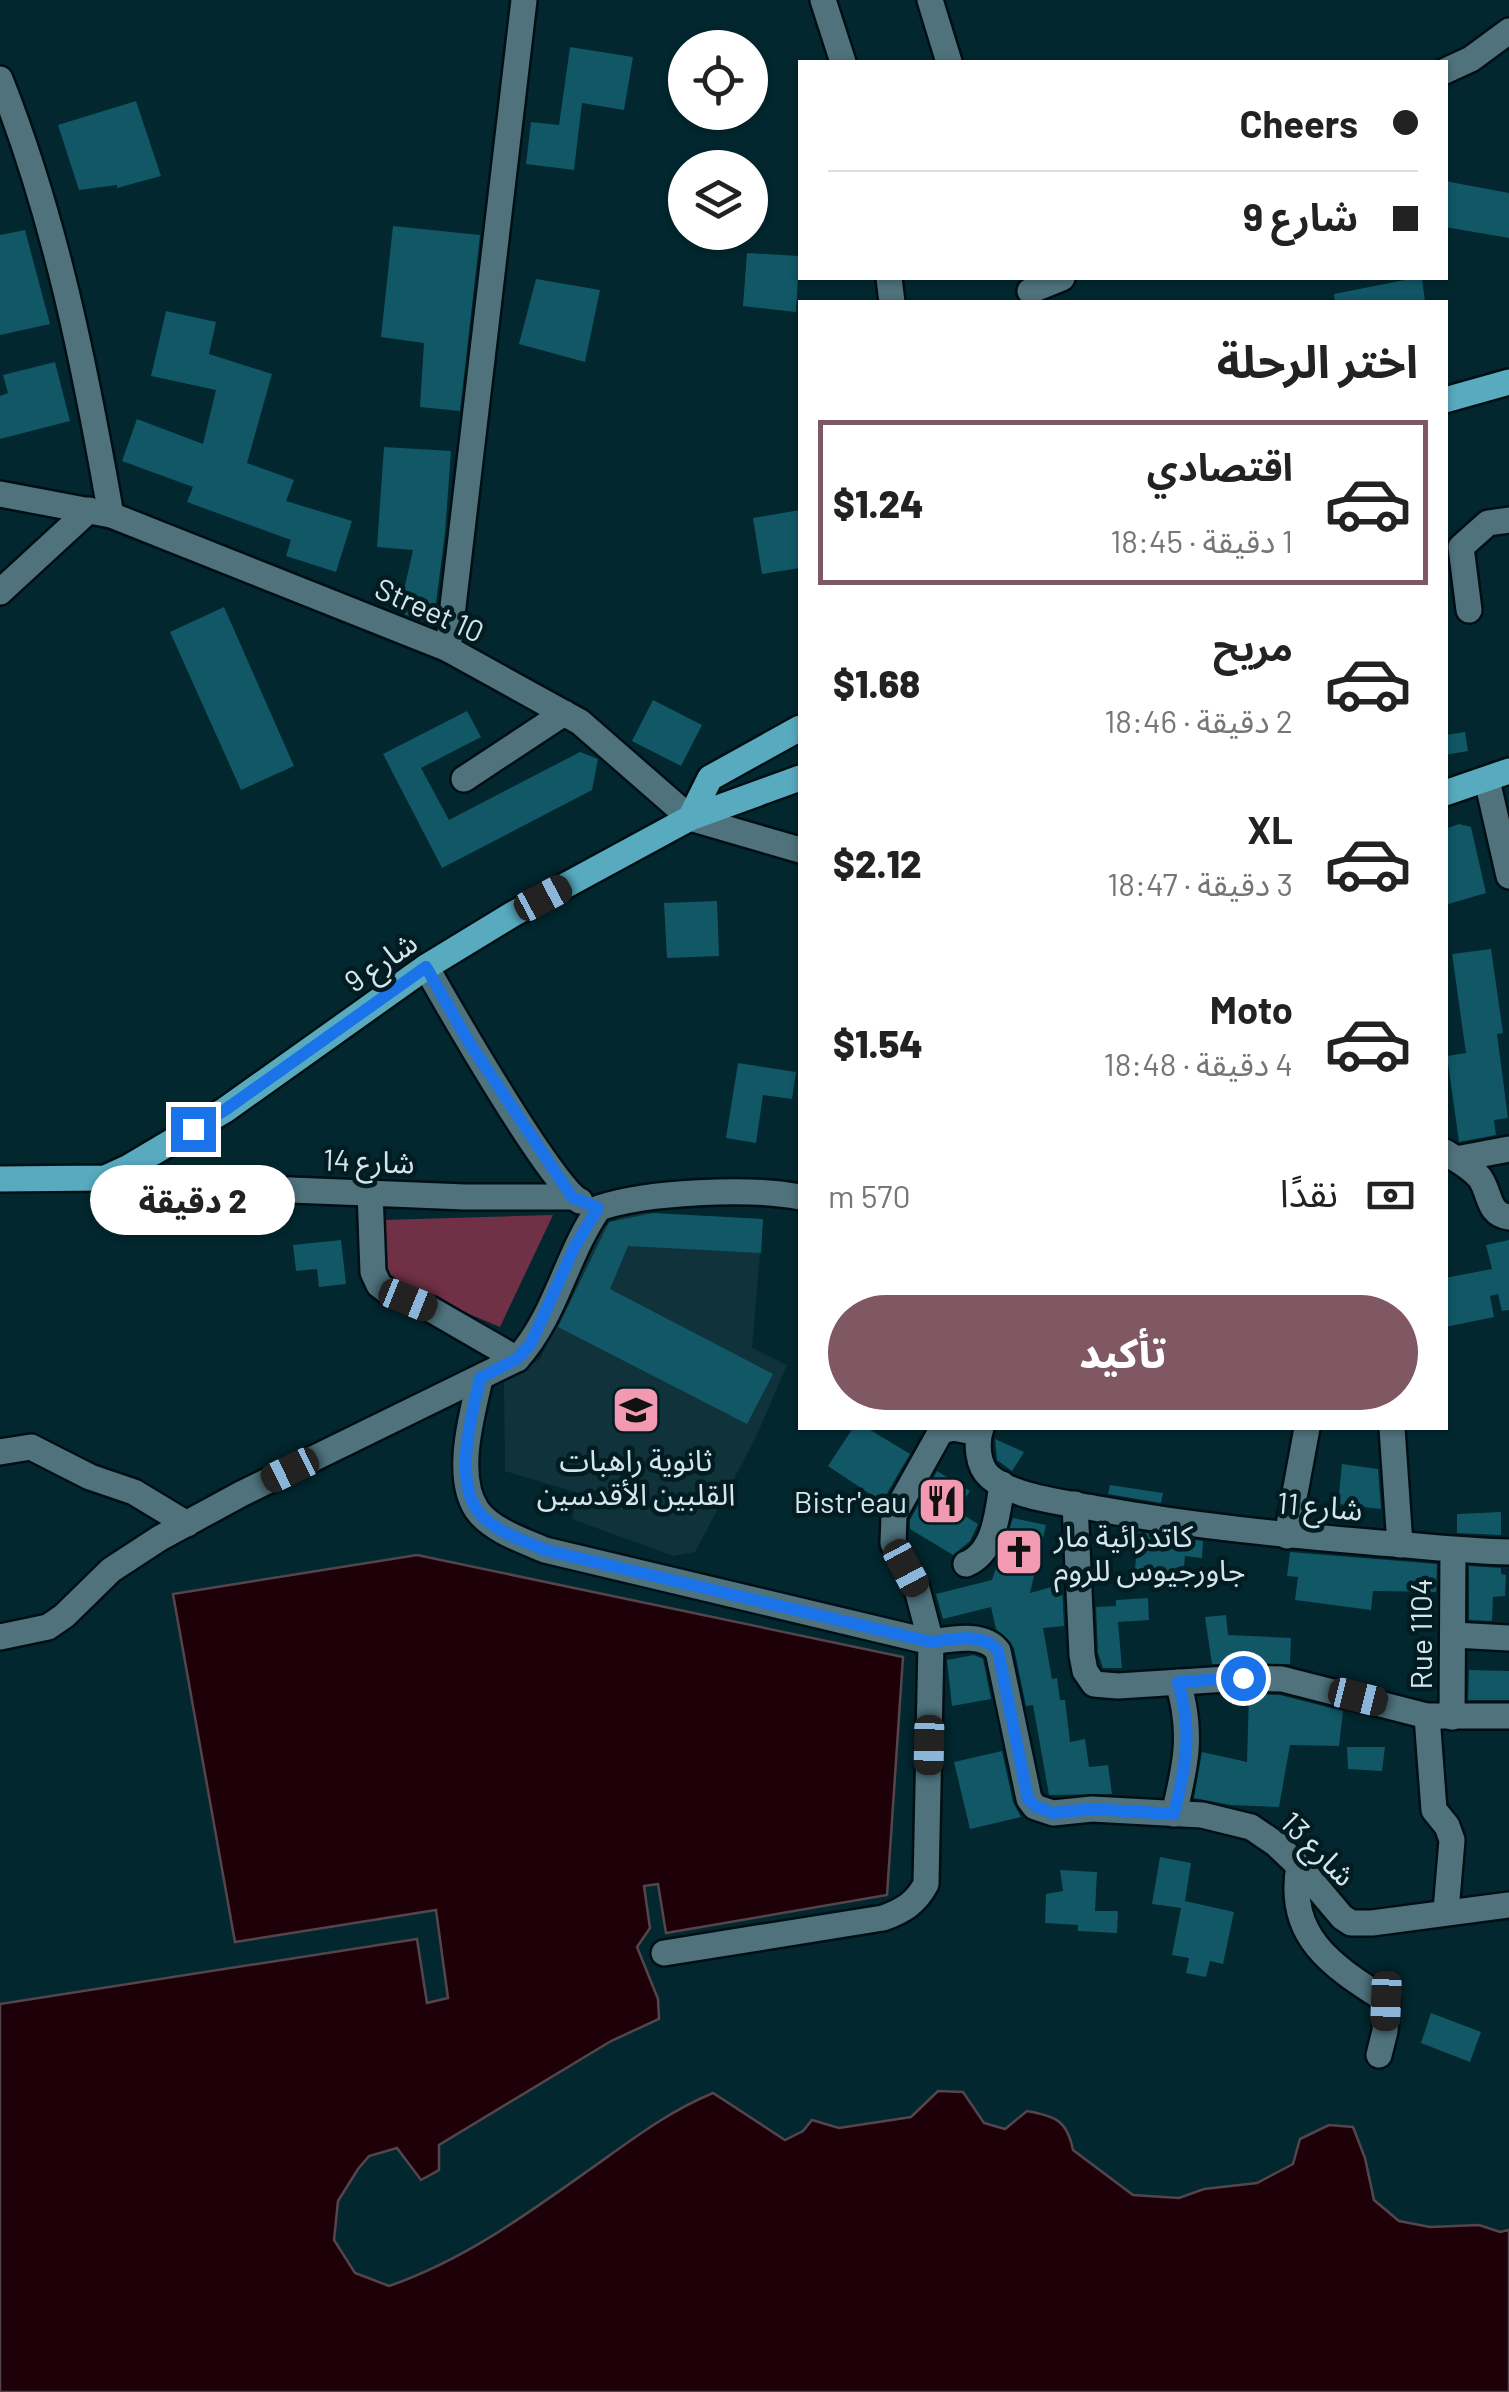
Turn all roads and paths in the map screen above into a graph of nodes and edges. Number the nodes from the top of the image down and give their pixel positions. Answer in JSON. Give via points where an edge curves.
{"nodes":[{"id":1,"x":524,"y":0,"type":"edge"},
{"id":2,"x":823,"y":0,"type":"edge"},
{"id":3,"x":930,"y":0,"type":"edge"},
{"id":4,"x":1509,"y":31,"type":"edge"},
{"id":5,"x":842,"y":60,"type":"edge"},
{"id":6,"x":947,"y":60,"type":"edge"},
{"id":7,"x":1448,"y":70,"type":"edge"},
{"id":8,"x":0,"y":79,"type":"edge"},
{"id":9,"x":1057,"y":280,"type":"edge"},
{"id":10,"x":1030,"y":290,"type":"edge"},
{"id":11,"x":1509,"y":382,"type":"edge"},
{"id":12,"x":1448,"y":399,"type":"edge"},
{"id":13,"x":0,"y":494,"type":"edge"},
{"id":14,"x":100,"y":513,"type":"junction"},
{"id":15,"x":1509,"y":520,"type":"edge"},
{"id":16,"x":0,"y":592,"type":"edge"},
{"id":17,"x":1469,"y":610,"type":"dead end"},
{"id":18,"x":448,"y":649,"type":"junction"},
{"id":19,"x":564,"y":713,"type":"junction"},
{"id":20,"x":798,"y":729,"type":"edge"},
{"id":21,"x":1498,"y":775,"type":"edge"},
{"id":22,"x":464,"y":779,"type":"dead end"},
{"id":23,"x":798,"y":779,"type":"edge"},
{"id":24,"x":1448,"y":792,"type":"edge"},
{"id":25,"x":690,"y":818,"type":"junction"},
{"id":26,"x":798,"y":849,"type":"edge"},
{"id":27,"x":1509,"y":876,"type":"edge"},
{"id":28,"x":426,"y":967,"type":"junction"},
{"id":29,"x":1509,"y":1149,"type":"edge"},
{"id":30,"x":1450,"y":1156,"type":"edge"},
{"id":31,"x":105,"y":1178,"type":"junction"},
{"id":32,"x":0,"y":1179,"type":"edge"},
{"id":33,"x":798,"y":1189,"type":"edge"},
{"id":34,"x":370,"y":1191,"type":"junction"},
{"id":35,"x":572,"y":1197,"type":"junction"},
{"id":36,"x":598,"y":1208,"type":"junction"},
{"id":37,"x":1509,"y":1217,"type":"edge"},
{"id":38,"x":517,"y":1359,"type":"junction"},
{"id":39,"x":480,"y":1378,"type":"junction"},
{"id":40,"x":945,"y":1430,"type":"edge"},
{"id":41,"x":980,"y":1430,"type":"edge"},
{"id":42,"x":1307,"y":1430,"type":"edge"},
{"id":43,"x":1392,"y":1430,"type":"edge"},
{"id":44,"x":0,"y":1452,"type":"edge"},
{"id":45,"x":1005,"y":1486,"type":"junction"},
{"id":46,"x":1075,"y":1504,"type":"junction"},
{"id":47,"x":187,"y":1524,"type":"junction"},
{"id":48,"x":1286,"y":1536,"type":"junction"},
{"id":49,"x":1400,"y":1544,"type":"junction"},
{"id":50,"x":1453,"y":1551,"type":"junction"},
{"id":51,"x":1509,"y":1552,"type":"edge"},
{"id":52,"x":966,"y":1564,"type":"dead end"},
{"id":53,"x":1454,"y":1636,"type":"junction"},
{"id":54,"x":0,"y":1637,"type":"edge"},
{"id":55,"x":1509,"y":1638,"type":"edge"},
{"id":56,"x":931,"y":1642,"type":"junction"},
{"id":57,"x":1178,"y":1682,"type":"junction"},
{"id":58,"x":1440,"y":1716,"type":"junction"},
{"id":59,"x":1509,"y":1716,"type":"edge"},
{"id":60,"x":1174,"y":1814,"type":"junction"},
{"id":61,"x":1299,"y":1866,"type":"junction"},
{"id":62,"x":1509,"y":1905,"type":"edge"},
{"id":63,"x":1446,"y":1911,"type":"junction"},
{"id":64,"x":664,"y":1953,"type":"dead end"},
{"id":65,"x":1378,"y":2055,"type":"dead end"}],
"edges":[{"from":1,"to":18,"type":"street"},
{"from":2,"to":5,"type":"street"},
{"from":3,"to":6,"type":"street"},
{"from":4,"to":7,"type":"street"},
{"from":8,"to":14,"type":"street","via":[[56,248],[86,369]]},
{"from":9,"to":10,"type":"street"},
{"from":11,"to":12,"type":"main road"},
{"from":13,"to":14,"type":"street","name":"Street 10"},
{"from":14,"to":16,"type":"street"},
{"from":14,"to":18,"type":"street","name":"Street 10"},
{"from":15,"to":17,"type":"street","via":[[1488,523],[1461,547]]},
{"from":18,"to":19,"type":"street","name":"Street 10"},
{"from":19,"to":22,"type":"street"},
{"from":19,"to":25,"type":"street","name":"Street 10"},
{"from":20,"to":25,"type":"main road","via":[[710,778]]},
{"from":21,"to":24,"type":"main road"},
{"from":21,"to":27,"type":"street"},
{"from":23,"to":25,"type":"main road","name":"شارع 9"},
{"from":25,"to":26,"type":"street"},
{"from":25,"to":28,"type":"main road","name":"شارع 9"},
{"from":28,"to":31,"type":"main road","name":"شارع 9","via":[[225,1110]]},
{"from":28,"to":35,"type":"street"},
{"from":29,"to":30,"type":"street"},
{"from":30,"to":37,"type":"street","via":[[1480,1178],[1492,1209]]},
{"from":31,"to":32,"type":"main road","name":"شارع 9"},
{"from":31,"to":34,"type":"street","name":"شارع 14"},
{"from":33,"to":36,"type":"street","via":[[656,1195]]},
{"from":34,"to":35,"type":"street","name":"شارع 14"},
{"from":34,"to":38,"type":"street","via":[[378,1284]]},
{"from":35,"to":36,"type":"street"},
{"from":36,"to":38,"type":"street"},
{"from":38,"to":39,"type":"street"},
{"from":39,"to":47,"type":"street"},
{"from":39,"to":56,"type":"street","via":[[466,1476],[477,1510],[508,1534],[545,1550]]},
{"from":40,"to":56,"type":"street","via":[[894,1515],[893,1544],[917,1588]]},
{"from":41,"to":45,"type":"street","via":[[983,1469]]},
{"from":42,"to":48,"type":"street"},
{"from":43,"to":49,"type":"street"},
{"from":44,"to":47,"type":"street","via":[[31,1447],[134,1492]]},
{"from":45,"to":46,"type":"street","name":"شارع 11"},
{"from":45,"to":52,"type":"street","via":[[987,1544]]},
{"from":46,"to":48,"type":"street","name":"شارع 11"},
{"from":46,"to":57,"type":"street","via":[[1088,1677],[1103,1686]]},
{"from":47,"to":54,"type":"street","via":[[111,1570],[48,1627]]},
{"from":48,"to":49,"type":"street","name":"شارع 11"},
{"from":49,"to":50,"type":"street","name":"شارع 11"},
{"from":50,"to":51,"type":"street","name":"شارع 11"},
{"from":50,"to":53,"type":"street","name":"Rue 1104"},
{"from":53,"to":55,"type":"street"},
{"from":53,"to":58,"type":"street","name":"Rue 1104"},
{"from":56,"to":60,"type":"street","name":"شارع 13","via":[[987,1641],[998,1651],[1028,1799],[1035,1806],[1053,1813]]},
{"from":56,"to":64,"type":"street","via":[[926,1884],[919,1897],[883,1918]]},
{"from":57,"to":58,"type":"street","via":[[1282,1680]]},
{"from":57,"to":60,"type":"street","via":[[1188,1750]]},
{"from":58,"to":59,"type":"street"},
{"from":58,"to":63,"type":"street","name":"Rue 1104","via":[[1434,1810],[1452,1840]]},
{"from":60,"to":61,"type":"street","name":"شارع 13","via":[[1251,1826]]},
{"from":61,"to":63,"type":"street","name":"شارع 13","via":[[1351,1923]]},
{"from":61,"to":65,"type":"street","via":[[1301,1920],[1326,1960],[1386,2001]]},
{"from":62,"to":63,"type":"street"}]}
